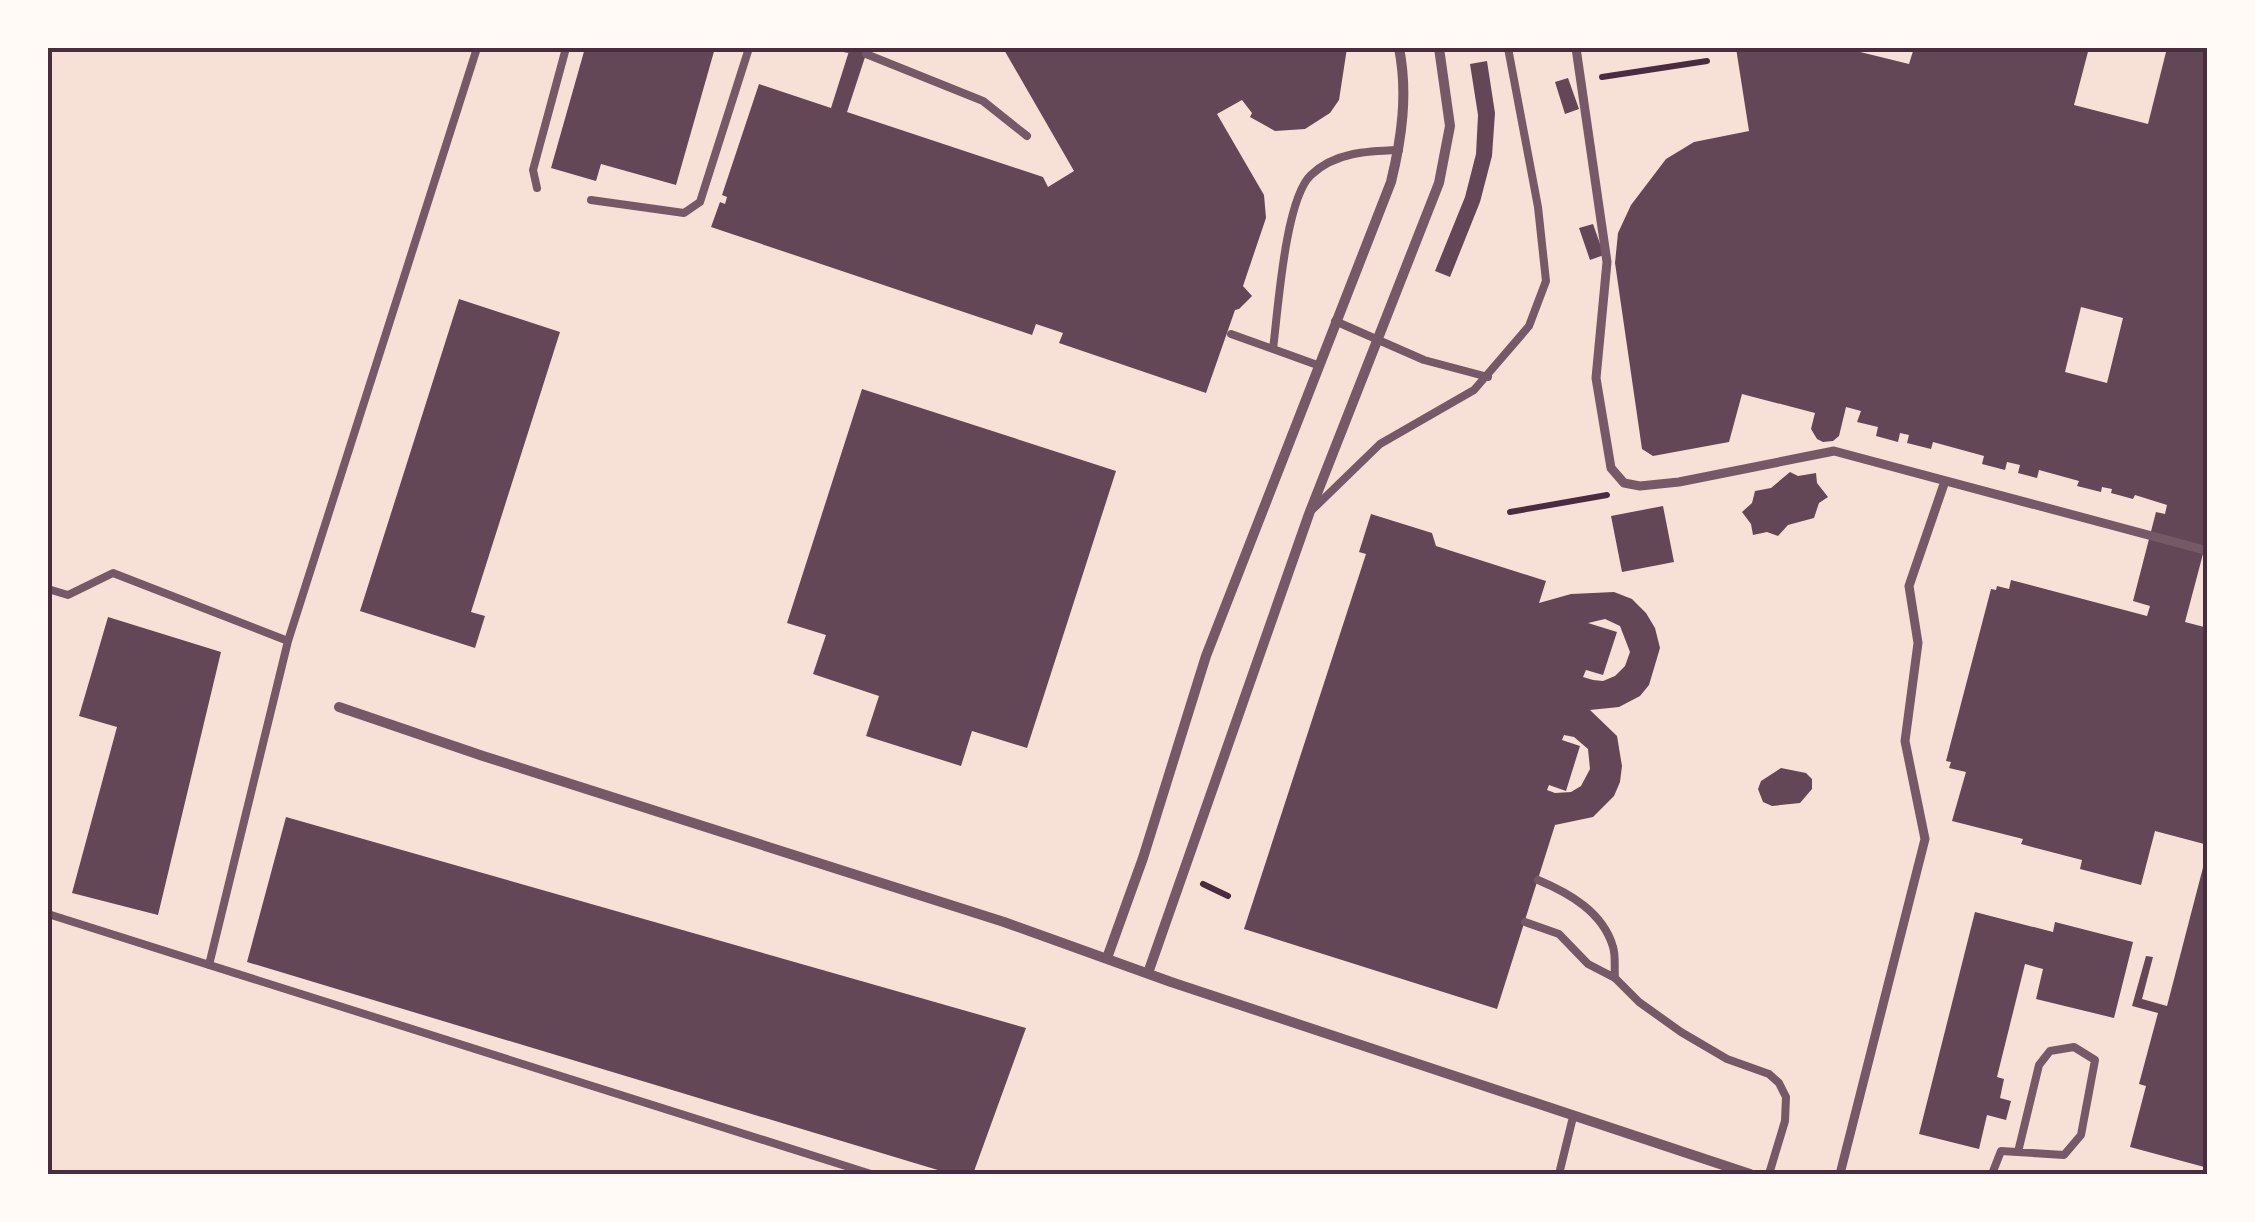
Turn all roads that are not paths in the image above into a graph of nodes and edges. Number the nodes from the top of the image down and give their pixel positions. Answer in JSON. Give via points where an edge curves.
{"nodes":[{"id":1,"x":477,"y":48,"type":"edge"},
{"id":2,"x":566,"y":48,"type":"edge"},
{"id":3,"x":749,"y":48,"type":"edge"},
{"id":4,"x":1400,"y":48,"type":"edge"},
{"id":5,"x":1439,"y":48,"type":"edge"},
{"id":6,"x":1508,"y":48,"type":"edge"},
{"id":7,"x":1576,"y":48,"type":"edge"},
{"id":8,"x":866,"y":54,"type":"dead end"},
{"id":9,"x":1027,"y":136,"type":"dead end"},
{"id":10,"x":1399,"y":150,"type":"junction"},
{"id":11,"x":537,"y":188,"type":"dead end"},
{"id":12,"x":591,"y":200,"type":"dead end"},
{"id":13,"x":1336,"y":321,"type":"junction"},
{"id":14,"x":1232,"y":334,"type":"dead end"},
{"id":15,"x":1376,"y":339,"type":"junction"},
{"id":16,"x":1273,"y":349,"type":"junction"},
{"id":17,"x":1320,"y":366,"type":"junction"},
{"id":18,"x":1488,"y":376,"type":"junction"},
{"id":19,"x":1945,"y":481,"type":"junction"},
{"id":20,"x":1309,"y":514,"type":"junction"},
{"id":21,"x":2208,"y":552,"type":"edge"},
{"id":22,"x":48,"y":589,"type":"edge"},
{"id":23,"x":288,"y":641,"type":"junction"},
{"id":24,"x":339,"y":706,"type":"dead end"},
{"id":25,"x":1538,"y":880,"type":"dead end"},
{"id":26,"x":48,"y":914,"type":"edge"},
{"id":27,"x":1524,"y":922,"type":"dead end"},
{"id":28,"x":1106,"y":958,"type":"junction"},
{"id":29,"x":209,"y":965,"type":"junction"},
{"id":30,"x":1148,"y":973,"type":"junction"},
{"id":31,"x":1615,"y":978,"type":"junction"},
{"id":32,"x":1573,"y":1117,"type":"junction"},
{"id":33,"x":2018,"y":1152,"type":"junction"},
{"id":34,"x":871,"y":1174,"type":"edge"},
{"id":35,"x":1560,"y":1174,"type":"edge"},
{"id":36,"x":1750,"y":1174,"type":"edge"},
{"id":37,"x":1769,"y":1174,"type":"edge"},
{"id":38,"x":1840,"y":1174,"type":"edge"},
{"id":39,"x":1992,"y":1174,"type":"edge"}],
"edges":[{"from":1,"to":23,"type":"lane"},
{"from":2,"to":11,"type":"lane","via":[[533,170]]},
{"from":3,"to":12,"type":"lane","via":[[700,202],[684,213]]},
{"from":4,"to":10,"type":"street","via":[[1406,80]]},
{"from":5,"to":15,"type":"street","via":[[1448,97],[1447,154]]},
{"from":6,"to":18,"type":"lane","via":[[1546,282],[1529,326]]},
{"from":7,"to":19,"type":"street","via":[[1607,262],[1596,378],[1610,468],[1624,483],[1640,486],[1834,450]]},
{"from":8,"to":9,"type":"lane","via":[[983,101]]},
{"from":10,"to":13,"type":"street"},
{"from":10,"to":16,"type":"lane","via":[[1354,152],[1312,173],[1300,188]]},
{"from":13,"to":15,"type":"lane"},
{"from":13,"to":17,"type":"street"},
{"from":14,"to":16,"type":"lane"},
{"from":15,"to":18,"type":"lane"},
{"from":15,"to":20,"type":"street"},
{"from":16,"to":17,"type":"lane"},
{"from":17,"to":28,"type":"street","via":[[1206,656]]},
{"from":18,"to":20,"type":"lane","via":[[1380,444]]},
{"from":19,"to":21,"type":"street"},
{"from":19,"to":38,"type":"street","via":[[1909,586],[1918,642],[1905,740],[1926,839]]},
{"from":20,"to":30,"type":"street"},
{"from":22,"to":23,"type":"lane","via":[[68,595],[113,573]]},
{"from":23,"to":29,"type":"lane"},
{"from":24,"to":28,"type":"street"},
{"from":25,"to":31,"type":"lane","via":[[1564,890],[1602,925],[1614,947]]},
{"from":26,"to":29,"type":"lane"},
{"from":27,"to":31,"type":"lane","via":[[1559,934],[1588,964]]},
{"from":28,"to":30,"type":"street"},
{"from":29,"to":34,"type":"lane"},
{"from":30,"to":32,"type":"street"},
{"from":31,"to":37,"type":"lane","via":[[1681,1032],[1779,1083],[1785,1121]]},
{"from":32,"to":35,"type":"lane"},
{"from":32,"to":36,"type":"street"},
{"from":33,"to":33,"type":"lane","via":[[2064,1154],[2080,1135],[2095,1060],[2074,1047],[2050,1051],[2039,1065]]},
{"from":33,"to":39,"type":"lane","via":[[2001,1151]]}]}
